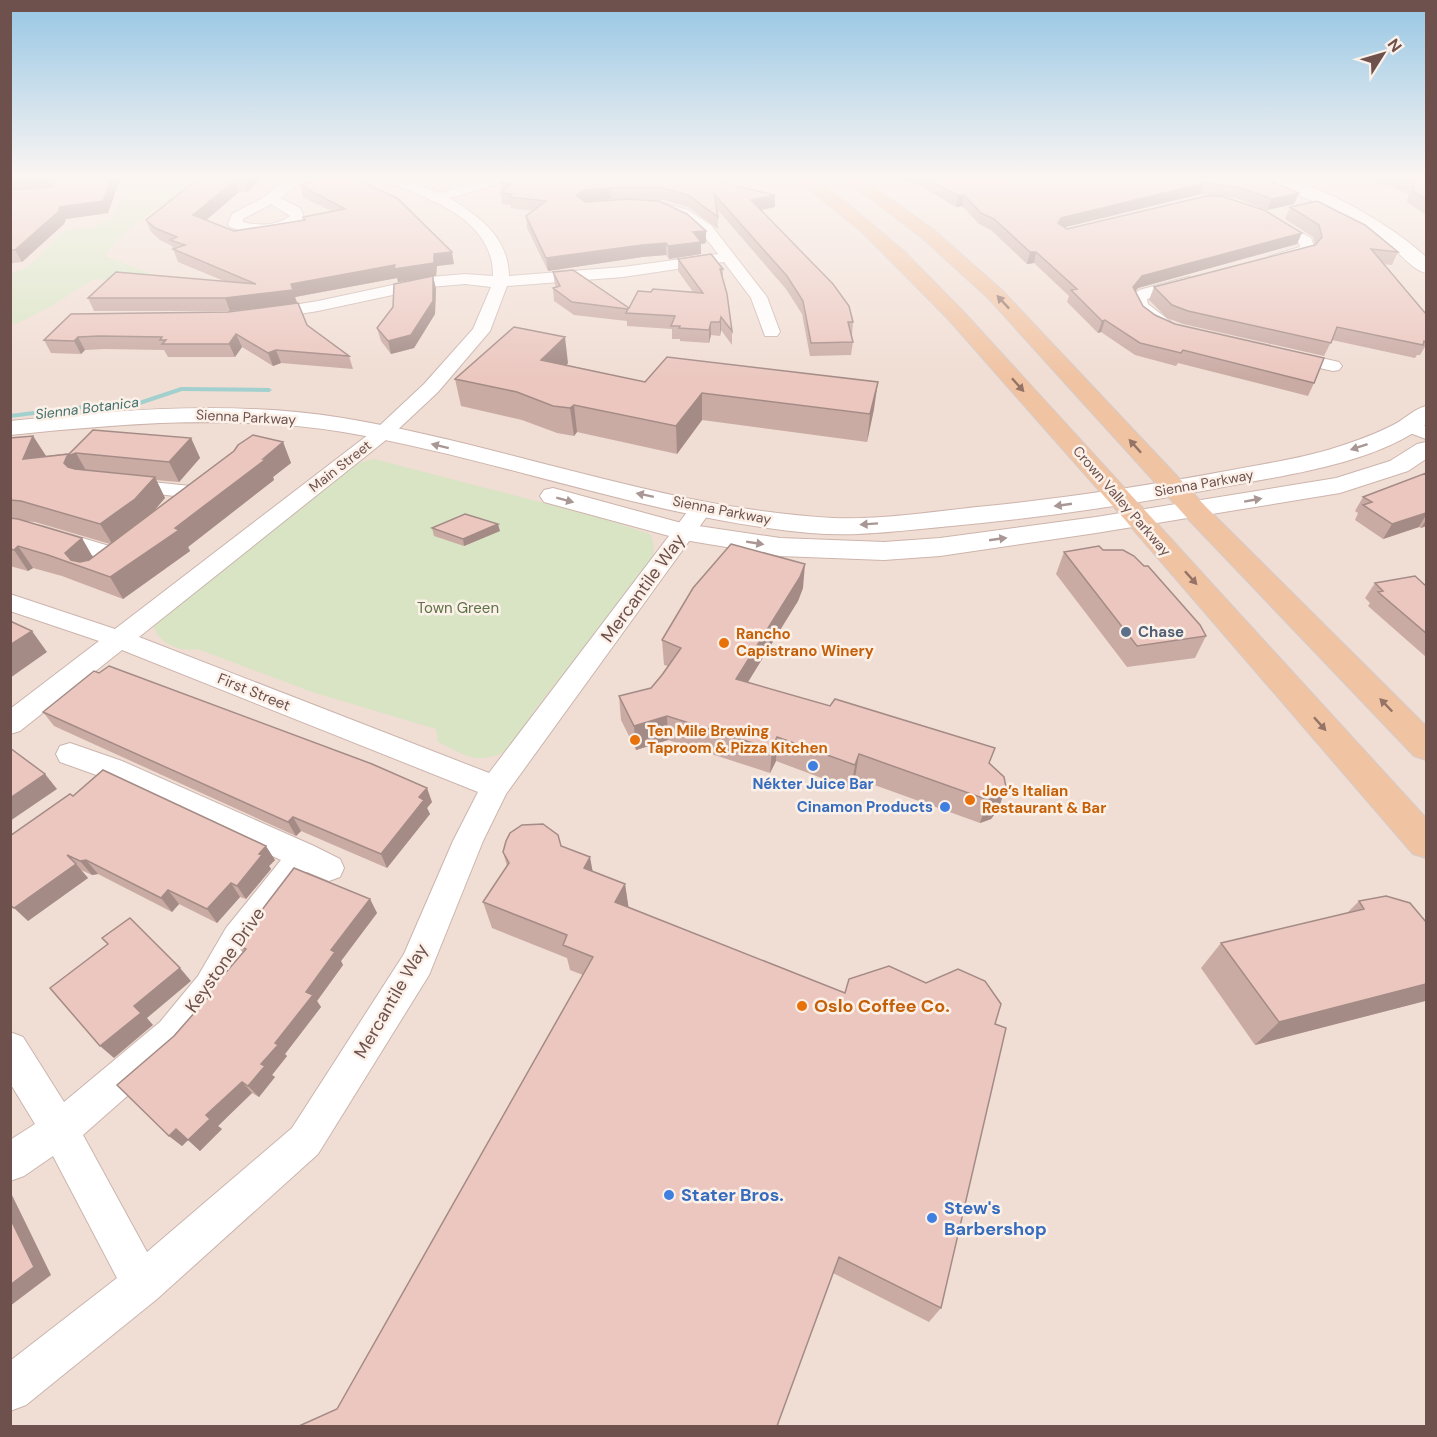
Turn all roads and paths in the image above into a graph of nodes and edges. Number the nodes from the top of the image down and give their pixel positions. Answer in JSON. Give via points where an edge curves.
{"nodes":[{"id":1,"x":493,"y":244,"type":"edge"},
{"id":2,"x":719,"y":244,"type":"edge"},
{"id":3,"x":884,"y":244,"type":"edge"},
{"id":4,"x":939,"y":244,"type":"edge"},
{"id":5,"x":1307,"y":244,"type":"edge"},
{"id":6,"x":1399,"y":244,"type":"edge"},
{"id":7,"x":730,"y":257,"type":"junction"},
{"id":8,"x":1263,"y":262,"type":"edge"},
{"id":9,"x":1426,"y":267,"type":"edge"},
{"id":10,"x":1199,"y":279,"type":"edge"},
{"id":11,"x":501,"y":281,"type":"junction"},
{"id":12,"x":342,"y":301,"type":"junction"},
{"id":13,"x":244,"y":317,"type":"edge"},
{"id":14,"x":352,"y":321,"type":"dead end"},
{"id":15,"x":1177,"y":330,"type":"edge"},
{"id":16,"x":771,"y":332,"type":"dead end"},
{"id":17,"x":1266,"y":350,"type":"edge"},
{"id":18,"x":1333,"y":366,"type":"dead end"},
{"id":19,"x":1422,"y":422,"type":"edge"},
{"id":20,"x":10,"y":428,"type":"edge"},
{"id":21,"x":375,"y":439,"type":"junction"},
{"id":22,"x":10,"y":441,"type":"edge"},
{"id":23,"x":1426,"y":449,"type":"edge"},
{"id":24,"x":217,"y":479,"type":"edge"},
{"id":25,"x":99,"y":483,"type":"edge"},
{"id":26,"x":200,"y":493,"type":"junction"},
{"id":27,"x":1185,"y":499,"type":"junction"},
{"id":28,"x":1130,"y":508,"type":"junction"},
{"id":29,"x":172,"y":514,"type":"edge"},
{"id":30,"x":693,"y":520,"type":"junction"},
{"id":31,"x":10,"y":528,"type":"edge"},
{"id":32,"x":136,"y":542,"type":"edge"},
{"id":33,"x":118,"y":556,"type":"junction"},
{"id":34,"x":93,"y":574,"type":"edge"},
{"id":35,"x":10,"y":602,"type":"edge"},
{"id":36,"x":120,"y":639,"type":"junction"},
{"id":37,"x":10,"y":724,"type":"edge"},
{"id":38,"x":1426,"y":747,"type":"edge"},
{"id":39,"x":70,"y":754,"type":"dead end"},
{"id":40,"x":112,"y":769,"type":"junction"},
{"id":41,"x":495,"y":787,"type":"junction"},
{"id":42,"x":84,"y":788,"type":"edge"},
{"id":43,"x":1426,"y":843,"type":"edge"},
{"id":44,"x":10,"y":1049,"type":"edge"},
{"id":45,"x":60,"y":1130,"type":"junction"},
{"id":46,"x":10,"y":1162,"type":"edge"},
{"id":47,"x":142,"y":1284,"type":"junction"},
{"id":48,"x":10,"y":1389,"type":"edge"}],
"edges":[{"from":1,"to":11,"type":"street","name":"Main Street","via":[[501,260]]},
{"from":2,"to":7,"type":"street"},
{"from":3,"to":28,"type":"main road","name":"Crown Valley Parkway","one_way":true,"via":[[923,279]]},
{"from":27,"to":4,"type":"main road","one_way":true,"via":[[995,294]]},
{"from":5,"to":8,"type":"street","via":[[1304,252]]},
{"from":6,"to":9,"type":"main road"},
{"from":7,"to":11,"type":"street","via":[[623,272]]},
{"from":7,"to":16,"type":"street","via":[[759,297]]},
{"from":10,"to":15,"type":"street","via":[[1139,298],[1140,306],[1160,324]]},
{"from":11,"to":12,"type":"street","via":[[417,286]]},
{"from":11,"to":21,"type":"street","name":"Main Street","via":[[481,331],[431,388]]},
{"from":12,"to":13,"type":"street"},
{"from":12,"to":14,"type":"street"},
{"from":17,"to":18,"type":"street"},
{"from":19,"to":27,"type":"main road","name":"Sienna Parkway","one_way":true,"via":[[1383,439]]},
{"from":20,"to":21,"type":"main road","name":"Sienna Parkway","via":[[186,414],[263,416]]},
{"from":21,"to":22,"type":"main road","name":"Sienna Parkway","via":[[194,429]]},
{"from":21,"to":30,"type":"main road","name":"Sienna Parkway"},
{"from":21,"to":36,"type":"street","name":"Main Street"},
{"from":27,"to":23,"type":"main road","name":"Sienna Parkway","one_way":true,"via":[[1340,485],[1399,466]]},
{"from":24,"to":26,"type":"street"},
{"from":25,"to":26,"type":"street"},
{"from":26,"to":29,"type":"street"},
{"from":27,"to":28,"type":"main road","name":"Sienna Parkway"},
{"from":38,"to":27,"type":"main road","one_way":true},
{"from":28,"to":30,"type":"main road","name":"Sienna Parkway","via":[[940,547],[884,551],[780,547]]},
{"from":28,"to":43,"type":"main road","name":"Crown Valley Parkway","one_way":true},
{"from":30,"to":41,"type":"street","name":"Mercantile Way"},
{"from":31,"to":33,"type":"street","via":[[34,531]]},
{"from":32,"to":33,"type":"street"},
{"from":33,"to":34,"type":"street"},
{"from":35,"to":36,"type":"street","name":"First Street"},
{"from":36,"to":37,"type":"street","name":"Main Street"},
{"from":36,"to":41,"type":"street","name":"First Street"},
{"from":39,"to":40,"type":"street","name":"Keystone Drive"},
{"from":40,"to":42,"type":"street"},
{"from":40,"to":45,"type":"street","name":"Keystone Drive","via":[[316,862],[238,938],[210,987],[172,1034]]},
{"from":41,"to":47,"type":"street","name":"Mercantile Way","via":[[417,964],[305,1141]]},
{"from":44,"to":45,"type":"street"},
{"from":45,"to":46,"type":"street","name":"Keystone Drive"},
{"from":45,"to":47,"type":"street"},
{"from":47,"to":48,"type":"street","name":"Mercantile Way"}]}
